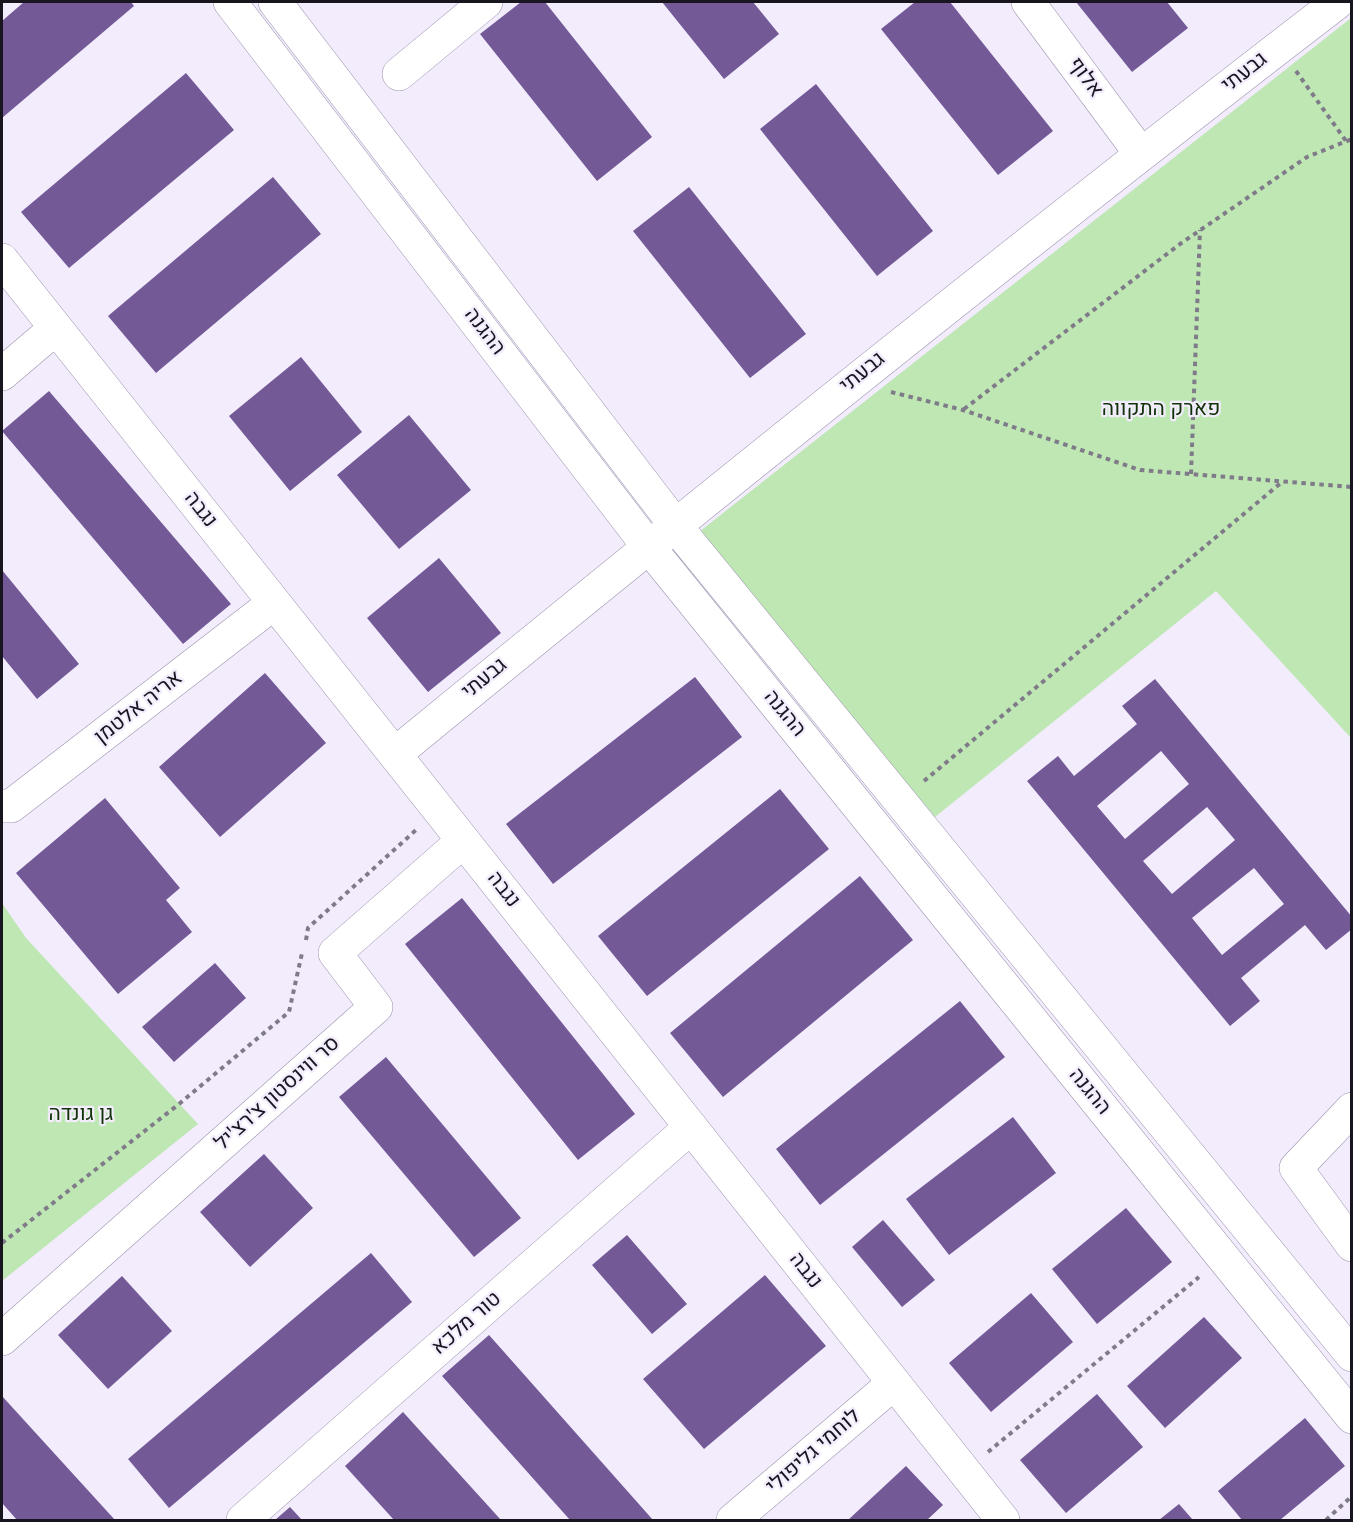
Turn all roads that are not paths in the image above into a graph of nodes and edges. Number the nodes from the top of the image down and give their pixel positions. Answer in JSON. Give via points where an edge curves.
{"nodes":[{"id":1,"x":230,"y":2,"type":"edge"},
{"id":2,"x":275,"y":2,"type":"edge"},
{"id":3,"x":486,"y":2,"type":"edge"},
{"id":4,"x":1028,"y":2,"type":"edge"},
{"id":5,"x":1338,"y":2,"type":"edge"},
{"id":6,"x":399,"y":74,"type":"dead end"},
{"id":7,"x":1141,"y":154,"type":"junction"},
{"id":8,"x":2,"y":260,"type":"edge"},
{"id":9,"x":56,"y":328,"type":"junction"},
{"id":10,"x":2,"y":374,"type":"edge"},
{"id":11,"x":675,"y":525,"type":"junction"},
{"id":12,"x":648,"y":546,"type":"junction"},
{"id":13,"x":274,"y":603,"type":"junction"},
{"id":14,"x":394,"y":753,"type":"junction"},
{"id":15,"x":2,"y":806,"type":"edge"},
{"id":16,"x":464,"y":841,"type":"junction"},
{"id":17,"x":1352,"y":1109,"type":"edge"},
{"id":18,"x":691,"y":1127,"type":"junction"},
{"id":19,"x":1352,"y":1245,"type":"edge"},
{"id":20,"x":2,"y":1339,"type":"edge"},
{"id":21,"x":1352,"y":1355,"type":"edge"},
{"id":22,"x":894,"y":1383,"type":"junction"},
{"id":23,"x":1352,"y":1417,"type":"edge"},
{"id":24,"x":243,"y":1521,"type":"edge"},
{"id":25,"x":733,"y":1521,"type":"edge"},
{"id":26,"x":1003,"y":1521,"type":"edge"}],
"edges":[{"from":1,"to":12,"type":"street","name":"ההגנה"},
{"from":2,"to":11,"type":"street","name":"ההגנה"},
{"from":3,"to":6,"type":"street"},
{"from":4,"to":7,"type":"street","name":"אלוף"},
{"from":5,"to":7,"type":"street","name":"גבעתי"},
{"from":7,"to":11,"type":"street","name":"גבעתי"},
{"from":8,"to":9,"type":"street","name":"נגבה"},
{"from":9,"to":10,"type":"street"},
{"from":9,"to":13,"type":"street","name":"נגבה"},
{"from":11,"to":12,"type":"street","name":"גבעתי"},
{"from":11,"to":21,"type":"street","name":"ההגנה"},
{"from":12,"to":14,"type":"street","name":"גבעתי"},
{"from":12,"to":23,"type":"street","name":"ההגנה"},
{"from":13,"to":14,"type":"street","name":"נגבה"},
{"from":13,"to":15,"type":"street","name":"אריה אלטמן","via":[[12,806]]},
{"from":14,"to":16,"type":"street","name":"נגבה"},
{"from":16,"to":18,"type":"street","name":"נגבה"},
{"from":16,"to":20,"type":"street","name":"סר ווינסטון צ'רצ'יל","via":[[335,953],[376,1007]]},
{"from":17,"to":19,"type":"street","via":[[1296,1168]]},
{"from":18,"to":22,"type":"street","name":"נגבה"},
{"from":18,"to":24,"type":"street","name":"טור מלכא"},
{"from":22,"to":25,"type":"street","name":"לוחמי גליפולי"},
{"from":22,"to":26,"type":"street","name":"נגבה"}]}
